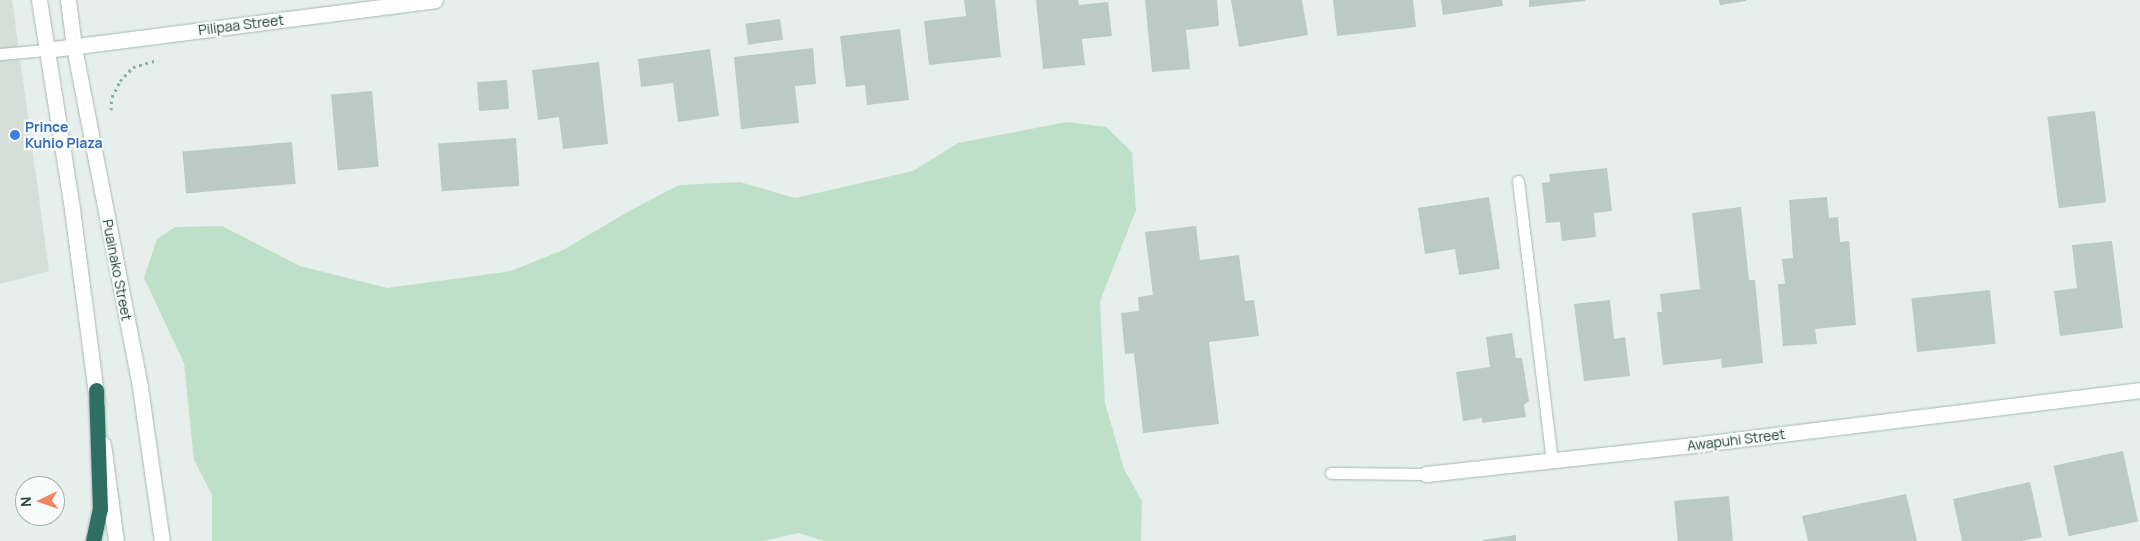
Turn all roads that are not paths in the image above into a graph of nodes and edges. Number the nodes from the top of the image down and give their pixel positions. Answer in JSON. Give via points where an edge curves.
{"nodes":[{"id":1,"x":39,"y":0,"type":"edge"},
{"id":2,"x":68,"y":0,"type":"edge"},
{"id":3,"x":435,"y":0,"type":"edge"},
{"id":4,"x":74,"y":47,"type":"junction"},
{"id":5,"x":46,"y":50,"type":"junction"},
{"id":6,"x":0,"y":54,"type":"edge"},
{"id":7,"x":1518,"y":182,"type":"dead end"},
{"id":8,"x":96,"y":390,"type":"junction"},
{"id":9,"x":2140,"y":390,"type":"edge"},
{"id":10,"x":1552,"y":461,"type":"junction"},
{"id":11,"x":1331,"y":473,"type":"dead end"},
{"id":12,"x":1426,"y":474,"type":"joint"},
{"id":13,"x":93,"y":541,"type":"edge"},
{"id":14,"x":116,"y":541,"type":"edge"},
{"id":15,"x":162,"y":541,"type":"edge"}],
"edges":[{"from":1,"to":5,"type":"street"},
{"from":2,"to":4,"type":"street","name":"Puainako Street"},
{"from":3,"to":4,"type":"street","name":"Pilipaa Street"},
{"from":4,"to":5,"type":"street","name":"Pilipaa Street"},
{"from":4,"to":15,"type":"street","name":"Puainako Street","via":[[140,387]]},
{"from":5,"to":6,"type":"lane"},
{"from":5,"to":8,"type":"street","via":[[72,209]]},
{"from":7,"to":10,"type":"lane"},
{"from":8,"to":13,"type":"highway","via":[[100,509]]},
{"from":8,"to":14,"type":"street"},
{"from":9,"to":10,"type":"street","name":"Awapuhi Street"},
{"from":10,"to":12,"type":"street","name":"Awapuhi Street"},
{"from":11,"to":12,"type":"lane","name":"Awapuhi Street"}]}
